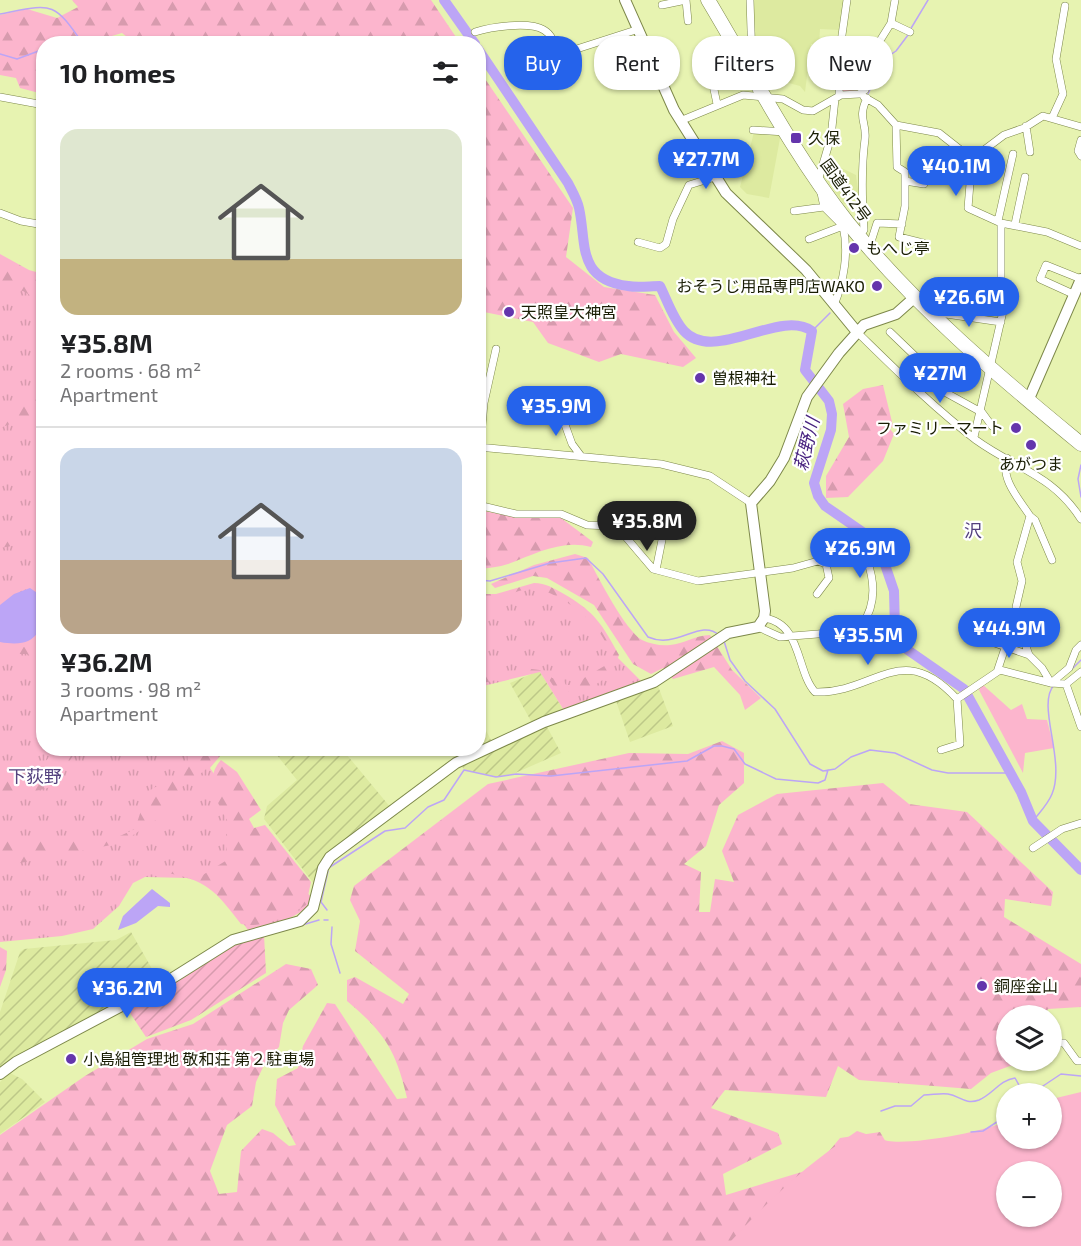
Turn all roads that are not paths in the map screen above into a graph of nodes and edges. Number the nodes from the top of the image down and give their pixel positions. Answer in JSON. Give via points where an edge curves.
{"nodes":[{"id":1,"x":625,"y":0,"type":"edge"},
{"id":2,"x":686,"y":0,"type":"edge"},
{"id":3,"x":708,"y":0,"type":"edge"},
{"id":4,"x":750,"y":0,"type":"edge"},
{"id":5,"x":847,"y":0,"type":"edge"},
{"id":6,"x":895,"y":0,"type":"edge"},
{"id":7,"x":664,"y":3,"type":"edge"},
{"id":8,"x":1065,"y":6,"type":"dead end"},
{"id":9,"x":688,"y":21,"type":"dead end"},
{"id":10,"x":891,"y":23,"type":"junction"},
{"id":11,"x":639,"y":29,"type":"junction"},
{"id":12,"x":475,"y":32,"type":"dead end"},
{"id":13,"x":910,"y":32,"type":"dead end"},
{"id":14,"x":550,"y":36,"type":"edge"},
{"id":15,"x":729,"y":36,"type":"edge"},
{"id":16,"x":751,"y":36,"type":"edge"},
{"id":17,"x":883,"y":36,"type":"edge"},
{"id":18,"x":582,"y":47,"type":"edge"},
{"id":19,"x":714,"y":90,"type":"edge"},
{"id":20,"x":761,"y":90,"type":"edge"},
{"id":21,"x":864,"y":94,"type":"junction"},
{"id":22,"x":765,"y":96,"type":"junction"},
{"id":23,"x":0,"y":97,"type":"edge"},
{"id":24,"x":837,"y":97,"type":"junction"},
{"id":25,"x":36,"y":104,"type":"edge"},
{"id":26,"x":717,"y":104,"type":"junction"},
{"id":27,"x":1052,"y":117,"type":"junction"},
{"id":28,"x":680,"y":121,"type":"junction"},
{"id":29,"x":896,"y":125,"type":"junction"},
{"id":30,"x":1026,"y":126,"type":"junction"},
{"id":31,"x":1081,"y":126,"type":"edge"},
{"id":32,"x":753,"y":130,"type":"dead end"},
{"id":33,"x":785,"y":132,"type":"junction"},
{"id":34,"x":1081,"y":140,"type":"edge"},
{"id":35,"x":693,"y":141,"type":"junction"},
{"id":36,"x":1030,"y":152,"type":"dead end"},
{"id":37,"x":1013,"y":153,"type":"dead end"},
{"id":38,"x":666,"y":154,"type":"dead end"},
{"id":39,"x":1081,"y":156,"type":"edge"},
{"id":40,"x":972,"y":159,"type":"junction"},
{"id":41,"x":715,"y":177,"type":"junction"},
{"id":42,"x":1025,"y":177,"type":"dead end"},
{"id":43,"x":905,"y":181,"type":"junction"},
{"id":44,"x":924,"y":184,"type":"dead end"},
{"id":45,"x":821,"y":185,"type":"junction"},
{"id":46,"x":997,"y":185,"type":"dead end"},
{"id":47,"x":1006,"y":187,"type":"junction"},
{"id":48,"x":824,"y":207,"type":"junction"},
{"id":49,"x":794,"y":211,"type":"dead end"},
{"id":50,"x":0,"y":213,"type":"edge"},
{"id":51,"x":1000,"y":222,"type":"junction"},
{"id":52,"x":845,"y":223,"type":"junction"},
{"id":53,"x":36,"y":224,"type":"edge"},
{"id":54,"x":902,"y":224,"type":"junction"},
{"id":55,"x":1015,"y":224,"type":"junction"},
{"id":56,"x":859,"y":235,"type":"junction"},
{"id":57,"x":809,"y":239,"type":"dead end"},
{"id":58,"x":638,"y":242,"type":"dead end"},
{"id":59,"x":923,"y":243,"type":"dead end"},
{"id":60,"x":1081,"y":246,"type":"edge"},
{"id":61,"x":869,"y":248,"type":"junction"},
{"id":62,"x":1081,"y":279,"type":"edge"},
{"id":63,"x":1073,"y":294,"type":"junction"},
{"id":64,"x":914,"y":298,"type":"junction"},
{"id":65,"x":834,"y":305,"type":"junction"},
{"id":66,"x":934,"y":316,"type":"junction"},
{"id":67,"x":1001,"y":322,"type":"junction"},
{"id":68,"x":857,"y":332,"type":"junction"},
{"id":69,"x":890,"y":333,"type":"dead end"},
{"id":70,"x":496,"y":349,"type":"dead end"},
{"id":71,"x":992,"y":368,"type":"junction"},
{"id":72,"x":905,"y":376,"type":"junction"},
{"id":73,"x":486,"y":394,"type":"edge"},
{"id":74,"x":1030,"y":397,"type":"junction"},
{"id":75,"x":559,"y":408,"type":"dead end"},
{"id":76,"x":981,"y":411,"type":"junction"},
{"id":77,"x":992,"y":426,"type":"dead end"},
{"id":78,"x":1081,"y":434,"type":"edge"},
{"id":79,"x":974,"y":437,"type":"junction"},
{"id":80,"x":1081,"y":444,"type":"edge"},
{"id":81,"x":486,"y":449,"type":"edge"},
{"id":82,"x":581,"y":456,"type":"junction"},
{"id":83,"x":1007,"y":458,"type":"junction"},
{"id":84,"x":751,"y":502,"type":"junction"},
{"id":85,"x":486,"y":507,"type":"edge"},
{"id":86,"x":1030,"y":516,"type":"junction"},
{"id":87,"x":1081,"y":519,"type":"edge"},
{"id":88,"x":662,"y":540,"type":"dead end"},
{"id":89,"x":1052,"y":560,"type":"dead end"},
{"id":90,"x":826,"y":564,"type":"junction"},
{"id":91,"x":656,"y":570,"type":"junction"},
{"id":92,"x":761,"y":571,"type":"junction"},
{"id":93,"x":817,"y":594,"type":"dead end"},
{"id":94,"x":761,"y":623,"type":"junction"},
{"id":95,"x":966,"y":633,"type":"dead end"},
{"id":96,"x":790,"y":636,"type":"junction"},
{"id":97,"x":1081,"y":645,"type":"edge"},
{"id":98,"x":1005,"y":648,"type":"junction"},
{"id":99,"x":1029,"y":655,"type":"junction"},
{"id":100,"x":997,"y":672,"type":"junction"},
{"id":101,"x":1081,"y":672,"type":"edge"},
{"id":102,"x":1053,"y":683,"type":"junction"},
{"id":103,"x":1065,"y":684,"type":"junction"},
{"id":104,"x":959,"y":697,"type":"junction"},
{"id":105,"x":1081,"y":727,"type":"edge"},
{"id":106,"x":486,"y":749,"type":"edge"},
{"id":107,"x":941,"y":750,"type":"dead end"},
{"id":108,"x":471,"y":756,"type":"edge"},
{"id":109,"x":1081,"y":823,"type":"edge"},
{"id":110,"x":1033,"y":848,"type":"dead end"},
{"id":111,"x":1062,"y":1043,"type":"edge"},
{"id":112,"x":1081,"y":1061,"type":"edge"},
{"id":113,"x":0,"y":1074,"type":"edge"}],
"edges":[{"from":1,"to":11,"type":"street"},
{"from":2,"to":7,"type":"street"},
{"from":2,"to":9,"type":"street"},
{"from":3,"to":15,"type":"highway","name":"国道412号"},
{"from":4,"to":16,"type":"street"},
{"from":5,"to":24,"type":"street"},
{"from":6,"to":10,"type":"street"},
{"from":8,"to":27,"type":"street","via":[[1056,59],[1063,94]]},
{"from":10,"to":13,"type":"street"},
{"from":10,"to":17,"type":"street"},
{"from":11,"to":18,"type":"street"},
{"from":11,"to":28,"type":"street"},
{"from":12,"to":14,"type":"street","via":[[496,25],[538,28]]},
{"from":19,"to":26,"type":"street"},
{"from":20,"to":22,"type":"highway","name":"国道412号"},
{"from":21,"to":24,"type":"street"},
{"from":21,"to":29,"type":"street"},
{"from":21,"to":56,"type":"street","via":[[864,230]]},
{"from":22,"to":24,"type":"street","via":[[810,111]]},
{"from":22,"to":26,"type":"street","via":[[743,95]]},
{"from":22,"to":33,"type":"highway","name":"国道412号"},
{"from":23,"to":25,"type":"street"},
{"from":24,"to":45,"type":"street"},
{"from":26,"to":28,"type":"street"},
{"from":27,"to":30,"type":"street","via":[[1043,116]]},
{"from":27,"to":31,"type":"street"},
{"from":28,"to":35,"type":"street"},
{"from":29,"to":40,"type":"street","via":[[939,133]]},
{"from":29,"to":43,"type":"street","via":[[897,167],[905,172]]},
{"from":30,"to":36,"type":"street"},
{"from":30,"to":40,"type":"street","via":[[1004,135]]},
{"from":32,"to":33,"type":"street"},
{"from":33,"to":45,"type":"highway","name":"国道412号"},
{"from":34,"to":39,"type":"street"},
{"from":35,"to":38,"type":"street"},
{"from":35,"to":41,"type":"street"},
{"from":37,"to":47,"type":"street"},
{"from":40,"to":51,"type":"street","via":[[968,208]]},
{"from":41,"to":58,"type":"street","via":[[689,185],[666,244],[660,248]]},
{"from":41,"to":65,"type":"street","via":[[736,204],[806,270]]},
{"from":42,"to":55,"type":"street"},
{"from":43,"to":44,"type":"street"},
{"from":43,"to":54,"type":"street"},
{"from":45,"to":48,"type":"street"},
{"from":45,"to":52,"type":"highway","name":"国道412号"},
{"from":46,"to":47,"type":"street"},
{"from":47,"to":51,"type":"street"},
{"from":48,"to":49,"type":"street"},
{"from":48,"to":52,"type":"street"},
{"from":50,"to":53,"type":"street"},
{"from":51,"to":55,"type":"street"},
{"from":51,"to":67,"type":"street","via":[[1004,307]]},
{"from":52,"to":56,"type":"highway","name":"国道412号"},
{"from":52,"to":57,"type":"street"},
{"from":52,"to":65,"type":"street","via":[[846,258]]},
{"from":54,"to":59,"type":"street","via":[[899,239]]},
{"from":54,"to":61,"type":"street","via":[[877,223]]},
{"from":55,"to":60,"type":"street"},
{"from":56,"to":61,"type":"highway","name":"国道412号"},
{"from":61,"to":64,"type":"highway","name":"国道412号"},
{"from":62,"to":63,"type":"street"},
{"from":62,"to":63,"type":"street","via":[[1046,265],[1040,279]]},
{"from":63,"to":74,"type":"street"},
{"from":64,"to":66,"type":"highway","name":"国道412号"},
{"from":64,"to":68,"type":"street","via":[[886,321],[870,322]]},
{"from":65,"to":68,"type":"street"},
{"from":66,"to":67,"type":"street","via":[[939,313]]},
{"from":66,"to":71,"type":"highway","name":"国道412号"},
{"from":67,"to":71,"type":"street"},
{"from":68,"to":72,"type":"street"},
{"from":68,"to":84,"type":"street","via":[[812,389],[789,449],[770,481]]},
{"from":69,"to":72,"type":"street","via":[[915,357]]},
{"from":70,"to":73,"type":"street"},
{"from":71,"to":74,"type":"highway","name":"国道412号"},
{"from":71,"to":76,"type":"street"},
{"from":72,"to":76,"type":"street","via":[[930,384]]},
{"from":72,"to":79,"type":"street"},
{"from":74,"to":78,"type":"highway","name":"国道412号"},
{"from":74,"to":80,"type":"highway","name":"国道412号"},
{"from":75,"to":82,"type":"street","via":[[572,444]]},
{"from":76,"to":77,"type":"street"},
{"from":76,"to":79,"type":"street"},
{"from":79,"to":83,"type":"street"},
{"from":81,"to":82,"type":"street"},
{"from":82,"to":84,"type":"street","via":[[661,464],[710,476]]},
{"from":83,"to":86,"type":"street","via":[[1004,468],[1010,487]]},
{"from":83,"to":87,"type":"street","via":[[1052,484]]},
{"from":84,"to":92,"type":"street"},
{"from":85,"to":91,"type":"street","via":[[516,514],[561,514],[587,525],[615,527]]},
{"from":86,"to":89,"type":"street","via":[[1043,533]]},
{"from":86,"to":99,"type":"street","via":[[1017,562],[1022,581],[1016,608]]},
{"from":88,"to":91,"type":"street"},
{"from":90,"to":92,"type":"street","via":[[818,561]]},
{"from":90,"to":93,"type":"street","via":[[829,578]]},
{"from":90,"to":96,"type":"street","via":[[834,559],[867,560],[872,574],[873,603],[864,622],[830,633]]},
{"from":91,"to":92,"type":"street","via":[[705,581]]},
{"from":92,"to":94,"type":"street"},
{"from":94,"to":96,"type":"street","via":[[780,637]]},
{"from":94,"to":96,"type":"street","via":[[774,620]]},
{"from":94,"to":106,"type":"street","via":[[735,629],[654,682],[544,722]]},
{"from":95,"to":98,"type":"street"},
{"from":96,"to":104,"type":"street","via":[[815,692],[831,692],[896,670],[927,674]]},
{"from":97,"to":102,"type":"street","via":[[1069,668]]},
{"from":98,"to":99,"type":"street"},
{"from":98,"to":100,"type":"street"},
{"from":99,"to":102,"type":"street"},
{"from":100,"to":102,"type":"street"},
{"from":100,"to":104,"type":"street"},
{"from":101,"to":103,"type":"street"},
{"from":102,"to":103,"type":"street"},
{"from":103,"to":105,"type":"street"},
{"from":104,"to":107,"type":"street","via":[[960,744]]},
{"from":108,"to":113,"type":"street","via":[[456,763],[330,857],[323,868],[315,904],[304,919],[233,940],[188,970]]},
{"from":109,"to":110,"type":"street","via":[[1059,831]]},
{"from":111,"to":112,"type":"street"}]}
